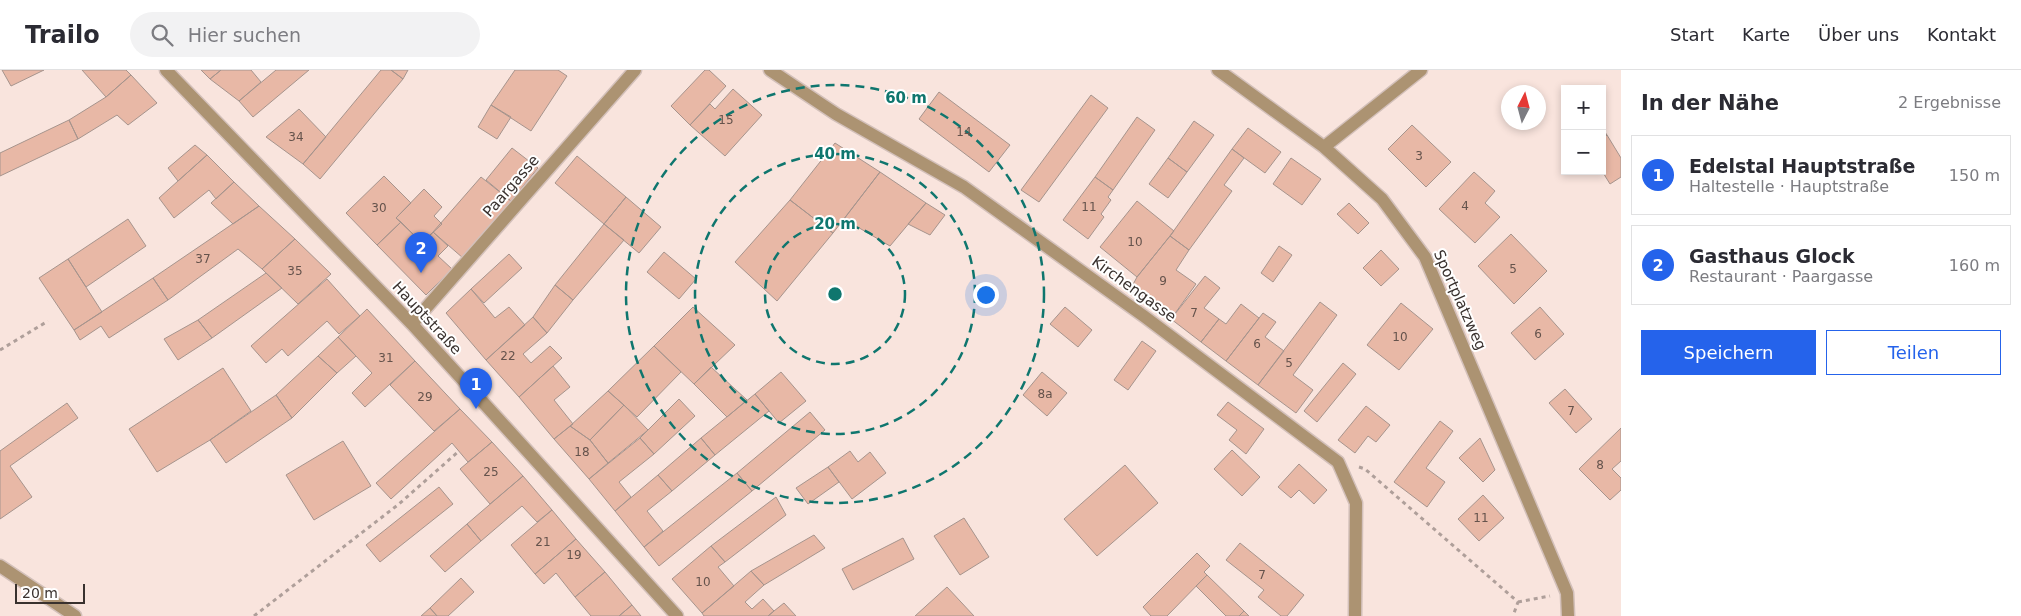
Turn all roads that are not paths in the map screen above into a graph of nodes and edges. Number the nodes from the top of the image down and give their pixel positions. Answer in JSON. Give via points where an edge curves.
{"nodes":[{"id":1,"x":166,"y":70,"type":"edge"},
{"id":2,"x":635,"y":70,"type":"edge"},
{"id":3,"x":770,"y":70,"type":"edge"},
{"id":4,"x":1218,"y":70,"type":"edge"},
{"id":5,"x":1422,"y":70,"type":"edge"},
{"id":6,"x":1324,"y":147,"type":"junction"},
{"id":7,"x":412,"y":324,"type":"junction"},
{"id":8,"x":0,"y":566,"type":"edge"},
{"id":9,"x":75,"y":616,"type":"edge"},
{"id":10,"x":677,"y":616,"type":"edge"},
{"id":11,"x":1355,"y":616,"type":"edge"},
{"id":12,"x":1568,"y":616,"type":"edge"}],
"edges":[{"from":1,"to":7,"type":"street","name":"Hauptstraße"},
{"from":2,"to":7,"type":"street","name":"Paargasse"},
{"from":3,"to":11,"type":"street","name":"Kirchengasse","via":[[836,114],[964,187],[1145,316],[1338,462],[1356,503]]},
{"from":4,"to":6,"type":"street","name":"Sportplatzweg"},
{"from":5,"to":6,"type":"street"},
{"from":6,"to":12,"type":"street","name":"Sportplatzweg","via":[[1382,199],[1425,257],[1567,593]]},
{"from":7,"to":10,"type":"street","name":"Hauptstraße"},
{"from":8,"to":9,"type":"street"}]}
